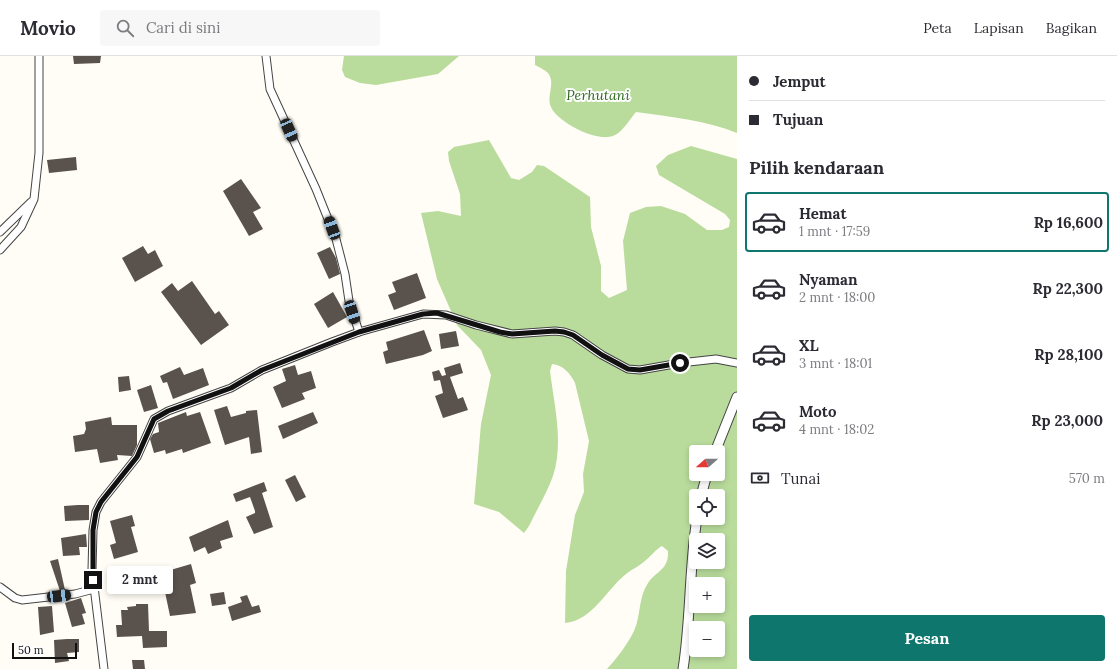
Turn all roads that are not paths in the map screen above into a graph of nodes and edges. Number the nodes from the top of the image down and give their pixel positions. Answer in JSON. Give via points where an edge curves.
{"nodes":[{"id":1,"x":39,"y":56,"type":"edge"},
{"id":2,"x":266,"y":56,"type":"edge"},
{"id":3,"x":34,"y":199,"type":"junction"},
{"id":4,"x":0,"y":232,"type":"edge"},
{"id":5,"x":0,"y":250,"type":"edge"},
{"id":6,"x":359,"y":332,"type":"junction"},
{"id":7,"x":737,"y":363,"type":"edge"},
{"id":8,"x":737,"y":397,"type":"edge"},
{"id":9,"x":718,"y":445,"type":"edge"},
{"id":10,"x":696,"y":525,"type":"edge"},
{"id":11,"x":0,"y":587,"type":"edge"},
{"id":12,"x":94,"y":589,"type":"junction"},
{"id":13,"x":104,"y":669,"type":"edge"},
{"id":14,"x":683,"y":669,"type":"edge"}],
"edges":[{"from":1,"to":3,"type":"street","via":[[38,153]]},
{"from":2,"to":6,"type":"street","via":[[270,89],[336,239],[349,302]]},
{"from":3,"to":4,"type":"street"},
{"from":3,"to":5,"type":"street","via":[[21,227]]},
{"from":6,"to":7,"type":"street","via":[[423,314],[437,313],[512,334],[564,332],[628,369],[640,370],[716,360]]},
{"from":6,"to":12,"type":"street","via":[[262,370],[231,388],[168,411],[154,419],[137,457],[96,512],[93,530]]},
{"from":8,"to":9,"type":"street"},
{"from":10,"to":14,"type":"street"},
{"from":11,"to":12,"type":"street","via":[[22,600],[75,594]]},
{"from":12,"to":13,"type":"street"}]}
